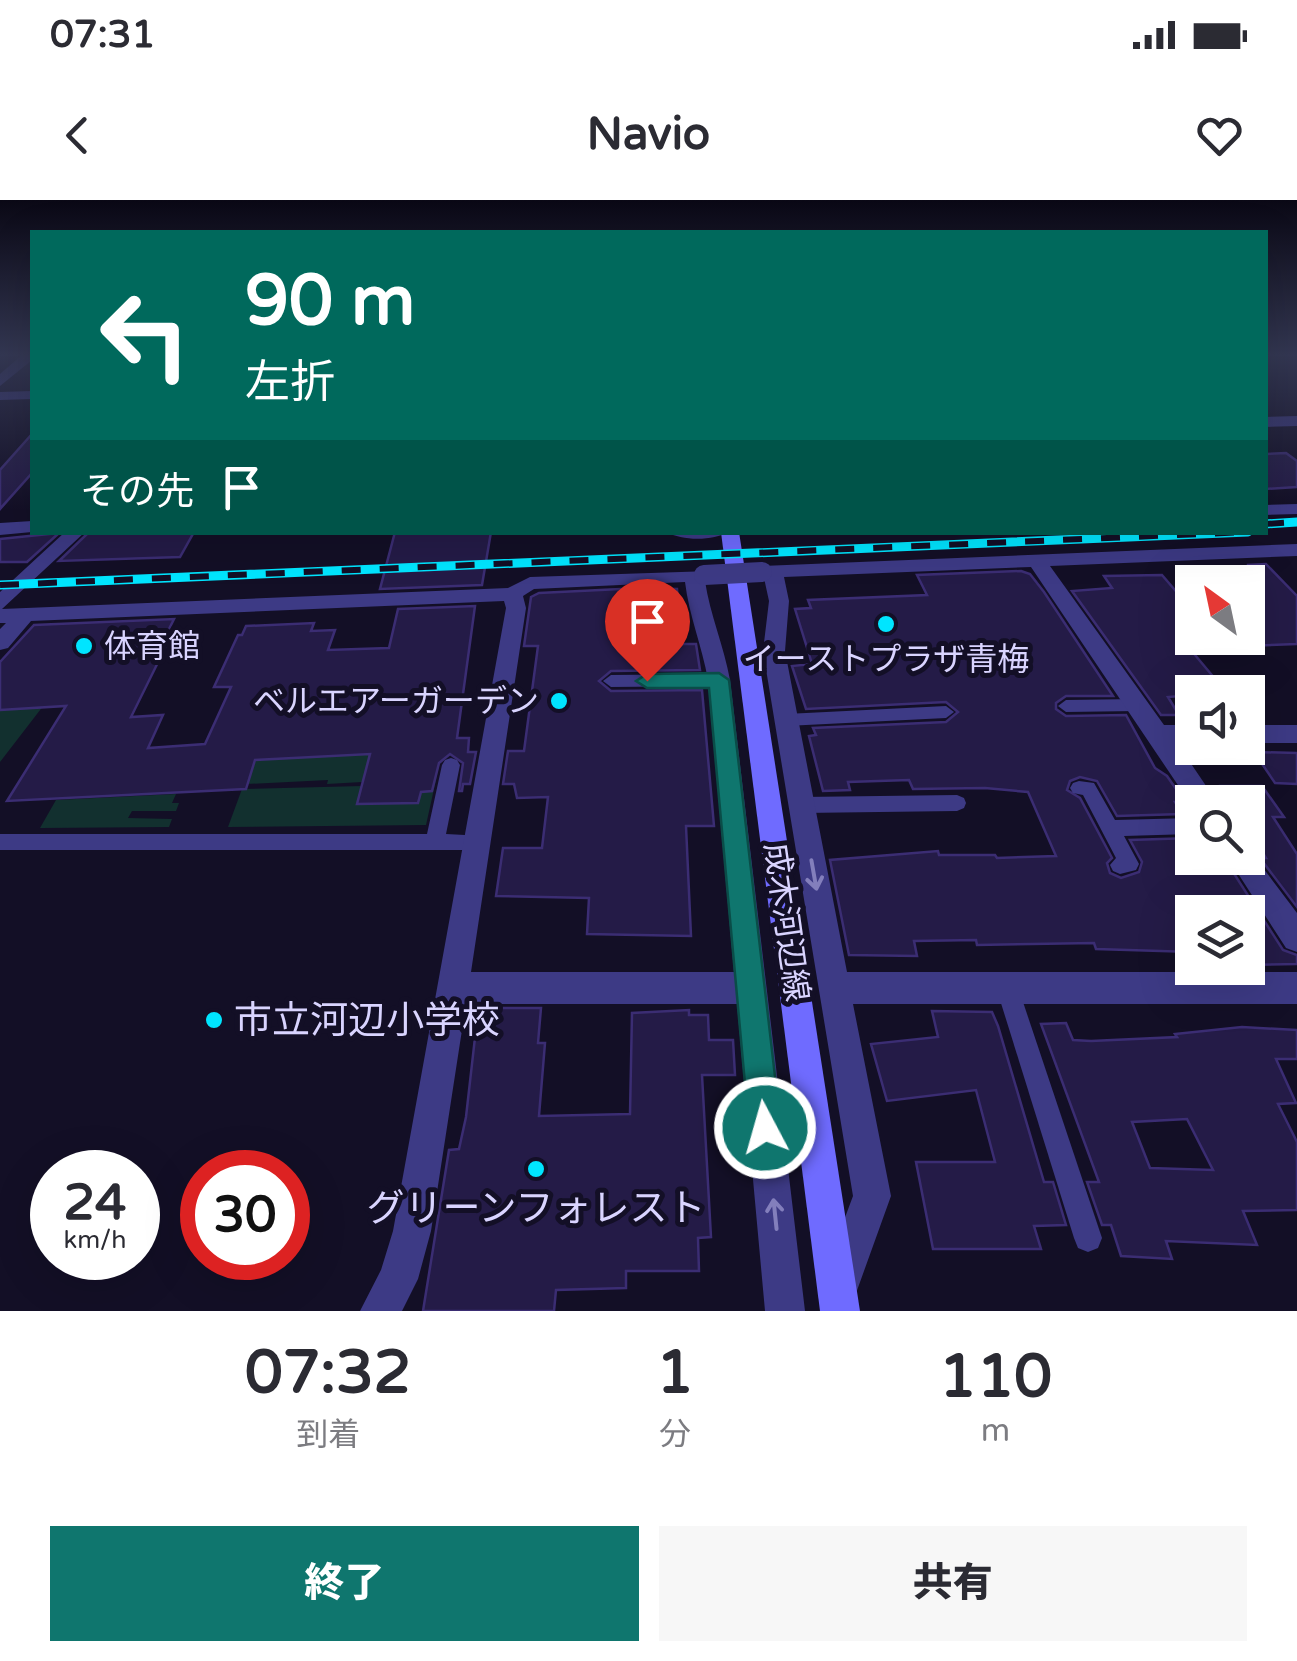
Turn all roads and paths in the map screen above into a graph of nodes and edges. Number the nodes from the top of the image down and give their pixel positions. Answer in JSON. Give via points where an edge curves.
{"nodes":[{"id":1,"x":1268,"y":422,"type":"edge"},
{"id":2,"x":1294,"y":423,"type":"edge"},
{"id":3,"x":1297,"y":509,"type":"edge"},
{"id":4,"x":1268,"y":510,"type":"edge"},
{"id":5,"x":0,"y":528,"type":"edge"},
{"id":6,"x":30,"y":528,"type":"edge"},
{"id":7,"x":73,"y":535,"type":"edge"},
{"id":8,"x":730,"y":535,"type":"edge"},
{"id":9,"x":1297,"y":550,"type":"edge"},
{"id":10,"x":1036,"y":561,"type":"junction"},
{"id":11,"x":768,"y":572,"type":"junction"},
{"id":12,"x":699,"y":575,"type":"junction"},
{"id":13,"x":512,"y":594,"type":"junction"},
{"id":14,"x":0,"y":603,"type":"edge"},
{"id":15,"x":25,"y":615,"type":"junction"},
{"id":16,"x":0,"y":616,"type":"edge"},
{"id":17,"x":0,"y":643,"type":"edge"},
{"id":18,"x":719,"y":680,"type":"junction"},
{"id":19,"x":611,"y":681,"type":"dead end"},
{"id":20,"x":1137,"y":705,"type":"junction"},
{"id":21,"x":1066,"y":706,"type":"dead end"},
{"id":22,"x":946,"y":712,"type":"dead end"},
{"id":23,"x":786,"y":720,"type":"junction"},
{"id":24,"x":1157,"y":734,"type":"junction"},
{"id":25,"x":1175,"y":734,"type":"edge"},
{"id":26,"x":1265,"y":734,"type":"edge"},
{"id":27,"x":1297,"y":734,"type":"edge"},
{"id":28,"x":451,"y":765,"type":"dead end"},
{"id":29,"x":1192,"y":785,"type":"edge"},
{"id":30,"x":1079,"y":788,"type":"dead end"},
{"id":31,"x":957,"y":803,"type":"dead end"},
{"id":32,"x":802,"y":805,"type":"junction"},
{"id":33,"x":1175,"y":826,"type":"edge"},
{"id":34,"x":1110,"y":828,"type":"junction"},
{"id":35,"x":435,"y":839,"type":"junction"},
{"id":36,"x":0,"y":842,"type":"edge"},
{"id":37,"x":477,"y":842,"type":"junction"},
{"id":38,"x":1120,"y":865,"type":"dead end"},
{"id":39,"x":1254,"y":875,"type":"edge"},
{"id":40,"x":1297,"y":938,"type":"edge"},
{"id":41,"x":453,"y":988,"type":"junction"},
{"id":42,"x":751,"y":988,"type":"junction"},
{"id":43,"x":834,"y":988,"type":"junction"},
{"id":44,"x":1007,"y":988,"type":"junction"},
{"id":45,"x":1297,"y":988,"type":"edge"},
{"id":46,"x":1088,"y":1238,"type":"dead end"},
{"id":47,"x":839,"y":1300,"type":"edge"},
{"id":48,"x":380,"y":1311,"type":"edge"},
{"id":49,"x":785,"y":1311,"type":"edge"}],
"edges":[{"from":1,"to":2,"type":"street"},
{"from":3,"to":4,"type":"street"},
{"from":5,"to":6,"type":"street"},
{"from":7,"to":14,"type":"street"},
{"from":8,"to":47,"type":"main road","name":"成木河辺線"},
{"from":9,"to":10,"type":"street"},
{"from":10,"to":11,"type":"street"},
{"from":10,"to":20,"type":"street"},
{"from":11,"to":12,"type":"street","bridge":true},
{"from":11,"to":23,"type":"street","via":[[779,601],[774,651]]},
{"from":12,"to":13,"type":"street","via":[[530,582]]},
{"from":12,"to":18,"type":"street","via":[[699,613]]},
{"from":13,"to":15,"type":"street"},
{"from":13,"to":37,"type":"street","via":[[516,608]]},
{"from":15,"to":16,"type":"street"},
{"from":15,"to":17,"type":"street"},
{"from":18,"to":19,"type":"lane"},
{"from":18,"to":42,"type":"street"},
{"from":20,"to":21,"type":"lane"},
{"from":20,"to":24,"type":"street"},
{"from":22,"to":23,"type":"lane"},
{"from":23,"to":32,"type":"street"},
{"from":24,"to":25,"type":"street"},
{"from":24,"to":29,"type":"street"},
{"from":26,"to":27,"type":"street"},
{"from":28,"to":35,"type":"lane"},
{"from":30,"to":34,"type":"lane","via":[[1088,788]]},
{"from":31,"to":32,"type":"lane"},
{"from":32,"to":43,"type":"street","one_way":true},
{"from":33,"to":34,"type":"lane"},
{"from":34,"to":38,"type":"lane","via":[[1129,864]]},
{"from":35,"to":36,"type":"lane"},
{"from":35,"to":37,"type":"lane"},
{"from":37,"to":41,"type":"street"},
{"from":39,"to":40,"type":"street"},
{"from":41,"to":42,"type":"street"},
{"from":41,"to":48,"type":"street","via":[[406,1260]]},
{"from":49,"to":42,"type":"street","one_way":true},
{"from":43,"to":44,"type":"street"},
{"from":43,"to":47,"type":"street","via":[[872,1196]]},
{"from":44,"to":45,"type":"street"},
{"from":44,"to":46,"type":"lane"}]}
